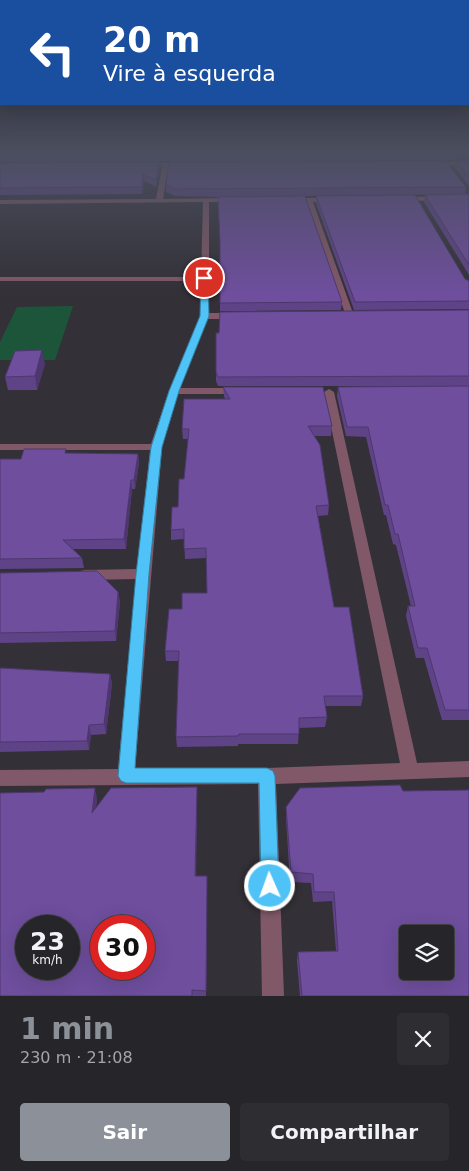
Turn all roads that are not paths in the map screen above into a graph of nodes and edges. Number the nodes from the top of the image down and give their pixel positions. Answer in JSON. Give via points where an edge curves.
{"nodes":[{"id":1,"x":444,"y":198,"type":"edge"},
{"id":2,"x":397,"y":199,"type":"edge"},
{"id":3,"x":417,"y":199,"type":"junction"},
{"id":4,"x":206,"y":200,"type":"junction"},
{"id":5,"x":244,"y":200,"type":"edge"},
{"id":6,"x":281,"y":200,"type":"edge"},
{"id":7,"x":309,"y":200,"type":"junction"},
{"id":8,"x":339,"y":200,"type":"edge"},
{"id":9,"x":159,"y":201,"type":"joint"},
{"id":10,"x":0,"y":202,"type":"edge"},
{"id":11,"x":421,"y":207,"type":"edge"},
{"id":12,"x":204,"y":278,"type":"junction"},
{"id":13,"x":0,"y":279,"type":"edge"},
{"id":14,"x":204,"y":316,"type":"junction"},
{"id":15,"x":243,"y":316,"type":"edge"},
{"id":16,"x":350,"y":316,"type":"edge"},
{"id":17,"x":174,"y":391,"type":"junction"},
{"id":18,"x":252,"y":391,"type":"edge"},
{"id":19,"x":329,"y":392,"type":"dead end"},
{"id":20,"x":0,"y":447,"type":"edge"},
{"id":21,"x":156,"y":447,"type":"junction"},
{"id":22,"x":143,"y":574,"type":"junction"},
{"id":23,"x":67,"y":575,"type":"edge"},
{"id":24,"x":469,"y":769,"type":"edge"},
{"id":25,"x":410,"y":770,"type":"junction"},
{"id":26,"x":126,"y":776,"type":"junction"},
{"id":27,"x":267,"y":776,"type":"junction"},
{"id":28,"x":0,"y":778,"type":"edge"},
{"id":29,"x":273,"y":996,"type":"edge"}],
"edges":[{"from":1,"to":3,"type":"street"},
{"from":2,"to":3,"type":"street"},
{"from":3,"to":11,"type":"street"},
{"from":4,"to":5,"type":"street"},
{"from":4,"to":9,"type":"street"},
{"from":4,"to":12,"type":"street"},
{"from":6,"to":7,"type":"street"},
{"from":7,"to":8,"type":"street"},
{"from":7,"to":16,"type":"street"},
{"from":9,"to":10,"type":"street"},
{"from":12,"to":13,"type":"street"},
{"from":12,"to":14,"type":"street"},
{"from":14,"to":15,"type":"street"},
{"from":14,"to":17,"type":"street"},
{"from":17,"to":18,"type":"street"},
{"from":17,"to":21,"type":"street"},
{"from":19,"to":25,"type":"street"},
{"from":20,"to":21,"type":"street"},
{"from":21,"to":22,"type":"street"},
{"from":22,"to":23,"type":"street"},
{"from":22,"to":26,"type":"street"},
{"from":24,"to":25,"type":"street"},
{"from":25,"to":27,"type":"street"},
{"from":26,"to":27,"type":"street"},
{"from":26,"to":28,"type":"street"},
{"from":27,"to":29,"type":"street"}]}
